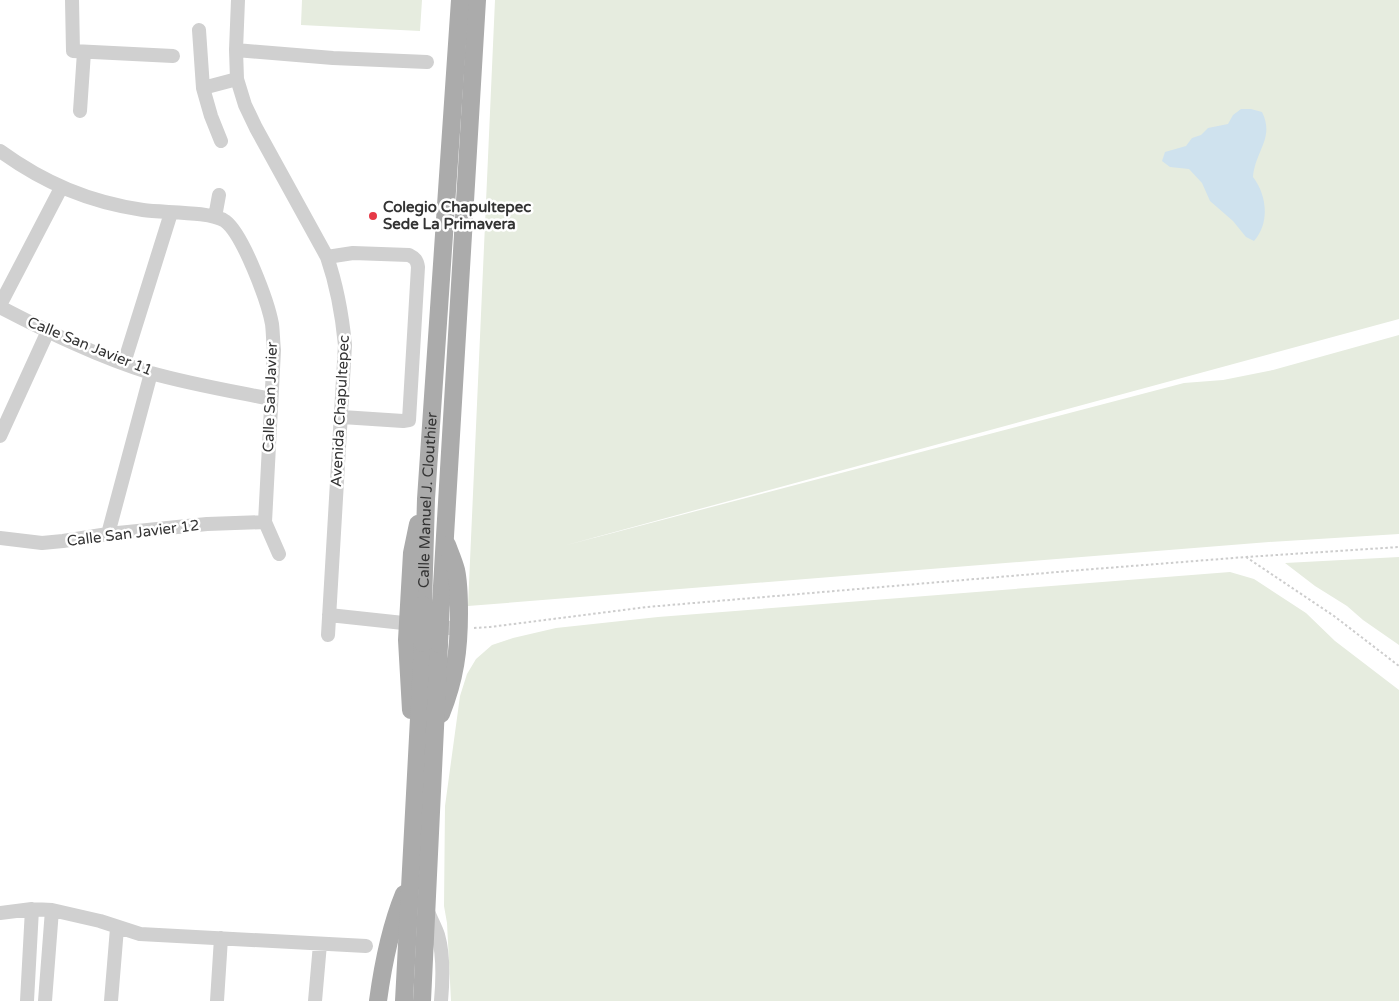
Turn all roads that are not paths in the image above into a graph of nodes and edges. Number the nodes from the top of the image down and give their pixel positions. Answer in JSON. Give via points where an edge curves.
{"nodes":[{"id":1,"x":72,"y":0,"type":"edge"},
{"id":2,"x":238,"y":0,"type":"edge"},
{"id":3,"x":460,"y":0,"type":"edge"},
{"id":4,"x":477,"y":0,"type":"edge"},
{"id":5,"x":199,"y":30,"type":"dead end"},
{"id":6,"x":236,"y":50,"type":"junction"},
{"id":7,"x":84,"y":52,"type":"junction"},
{"id":8,"x":173,"y":56,"type":"dead end"},
{"id":9,"x":427,"y":62,"type":"dead end"},
{"id":10,"x":238,"y":79,"type":"junction"},
{"id":11,"x":203,"y":88,"type":"junction"},
{"id":12,"x":80,"y":111,"type":"dead end"},
{"id":13,"x":221,"y":140,"type":"dead end"},
{"id":14,"x":0,"y":151,"type":"edge"},
{"id":15,"x":61,"y":188,"type":"junction"},
{"id":16,"x":219,"y":195,"type":"dead end"},
{"id":17,"x":171,"y":213,"type":"junction"},
{"id":18,"x":219,"y":218,"type":"junction"},
{"id":19,"x":327,"y":257,"type":"junction"},
{"id":20,"x":0,"y":306,"type":"edge"},
{"id":21,"x":48,"y":332,"type":"junction"},
{"id":22,"x":124,"y":363,"type":"junction"},
{"id":23,"x":151,"y":372,"type":"junction"},
{"id":24,"x":271,"y":399,"type":"junction"},
{"id":25,"x":342,"y":417,"type":"junction"},
{"id":26,"x":0,"y":436,"type":"edge"},
{"id":27,"x":426,"y":499,"type":"junction"},
{"id":28,"x":266,"y":522,"type":"junction"},
{"id":29,"x":108,"y":534,"type":"junction"},
{"id":30,"x":445,"y":537,"type":"junction"},
{"id":31,"x":0,"y":538,"type":"edge"},
{"id":32,"x":280,"y":554,"type":"dead end"},
{"id":33,"x":432,"y":604,"type":"junction"},
{"id":34,"x":329,"y":615,"type":"junction"},
{"id":35,"x":408,"y":622,"type":"junction"},
{"id":36,"x":459,"y":629,"type":"junction"},
{"id":37,"x":328,"y":636,"type":"dead end"},
{"id":38,"x":431,"y":643,"type":"junction"},
{"id":39,"x":436,"y":726,"type":"junction"},
{"id":40,"x":418,"y":736,"type":"junction"},
{"id":41,"x":409,"y":882,"type":"junction"},
{"id":42,"x":426,"y":908,"type":"junction"},
{"id":43,"x":32,"y":909,"type":"junction"},
{"id":44,"x":52,"y":910,"type":"junction"},
{"id":45,"x":0,"y":913,"type":"edge"},
{"id":46,"x":117,"y":928,"type":"junction"},
{"id":47,"x":222,"y":938,"type":"junction"},
{"id":48,"x":31,"y":944,"type":"junction"},
{"id":49,"x":320,"y":944,"type":"junction"},
{"id":50,"x":49,"y":945,"type":"junction"},
{"id":51,"x":366,"y":946,"type":"dead end"},
{"id":52,"x":26,"y":1001,"type":"edge"},
{"id":53,"x":45,"y":1001,"type":"edge"},
{"id":54,"x":111,"y":1001,"type":"edge"},
{"id":55,"x":217,"y":1001,"type":"edge"},
{"id":56,"x":315,"y":1001,"type":"edge"},
{"id":57,"x":378,"y":1001,"type":"edge"},
{"id":58,"x":404,"y":1001,"type":"edge"},
{"id":59,"x":422,"y":1001,"type":"edge"},
{"id":60,"x":441,"y":1001,"type":"edge"}],
"edges":[{"from":1,"to":7,"type":"street","via":[[72,49]]},
{"from":2,"to":6,"type":"street","name":"Avenida Chapultepec"},
{"from":3,"to":27,"type":"main road","name":"Calle Manuel J. Clouthier"},
{"from":4,"to":30,"type":"main road","name":"Calle Manuel J. Clouthier"},
{"from":5,"to":11,"type":"street"},
{"from":6,"to":9,"type":"street"},
{"from":6,"to":10,"type":"street","name":"Avenida Chapultepec"},
{"from":7,"to":8,"type":"street"},
{"from":7,"to":12,"type":"street"},
{"from":10,"to":11,"type":"street"},
{"from":10,"to":19,"type":"street","name":"Avenida Chapultepec","via":[[256,128]]},
{"from":11,"to":13,"type":"street"},
{"from":14,"to":15,"type":"street"},
{"from":15,"to":17,"type":"street","via":[[116,205]]},
{"from":15,"to":20,"type":"street"},
{"from":16,"to":18,"type":"street"},
{"from":17,"to":18,"type":"street"},
{"from":17,"to":22,"type":"street"},
{"from":18,"to":24,"type":"street","name":"Calle San Javier","via":[[236,234],[265,298],[274,350]]},
{"from":19,"to":25,"type":"street","name":"Avenida Chapultepec","via":[[342,311],[345,345]]},
{"from":19,"to":25,"type":"street","via":[[353,253],[409,255],[414,257],[418,267],[409,420]]},
{"from":20,"to":21,"type":"street","name":"Calle San Javier 11"},
{"from":21,"to":22,"type":"street","name":"Calle San Javier 11"},
{"from":21,"to":26,"type":"street"},
{"from":22,"to":23,"type":"street","name":"Calle San Javier 11"},
{"from":23,"to":24,"type":"street","name":"Calle San Javier 11"},
{"from":23,"to":29,"type":"street"},
{"from":24,"to":28,"type":"street","name":"Calle San Javier"},
{"from":25,"to":34,"type":"street","name":"Avenida Chapultepec"},
{"from":27,"to":33,"type":"main road","name":"Calle Manuel J. Clouthier"},
{"from":27,"to":35,"type":"main road","via":[[412,553]]},
{"from":28,"to":29,"type":"street","name":"Calle San Javier 12","via":[[216,523]]},
{"from":28,"to":32,"type":"street","name":"Calle San Javier"},
{"from":29,"to":31,"type":"street","name":"Calle San Javier 12","via":[[42,543]]},
{"from":30,"to":33,"type":"main road","name":"Calle Manuel J. Clouthier"},
{"from":30,"to":36,"type":"main road","via":[[456,568]]},
{"from":33,"to":38,"type":"main road","name":"Calle Manuel J. Clouthier","bridge":true},
{"from":34,"to":35,"type":"street"},
{"from":34,"to":37,"type":"street","name":"Avenida Chapultepec"},
{"from":35,"to":36,"type":"street"},
{"from":35,"to":40,"type":"main road","via":[[409,692],[412,720]]},
{"from":36,"to":39,"type":"main road","via":[[455,673]]},
{"from":38,"to":39,"type":"main road","name":"Calle Manuel J. Clouthier"},
{"from":38,"to":40,"type":"main road","name":"Calle Manuel J. Clouthier"},
{"from":39,"to":42,"type":"main road","name":"Calle Manuel J. Clouthier"},
{"from":40,"to":41,"type":"main road","name":"Calle Manuel J. Clouthier"},
{"from":41,"to":57,"type":"main road","via":[[391,931]]},
{"from":41,"to":58,"type":"main road","name":"Calle Manuel J. Clouthier"},
{"from":42,"to":59,"type":"main road","name":"Calle Manuel J. Clouthier"},
{"from":42,"to":60,"type":"street","via":[[438,934],[442,967]]},
{"from":43,"to":44,"type":"street"},
{"from":43,"to":45,"type":"street"},
{"from":43,"to":48,"type":"street"},
{"from":44,"to":46,"type":"street"},
{"from":44,"to":50,"type":"street"},
{"from":46,"to":47,"type":"street","via":[[140,934]]},
{"from":46,"to":54,"type":"street"},
{"from":47,"to":49,"type":"street"},
{"from":47,"to":55,"type":"street"},
{"from":48,"to":50,"type":"street"},
{"from":48,"to":52,"type":"street"},
{"from":49,"to":51,"type":"street"},
{"from":49,"to":56,"type":"street"},
{"from":50,"to":53,"type":"street"}]}
